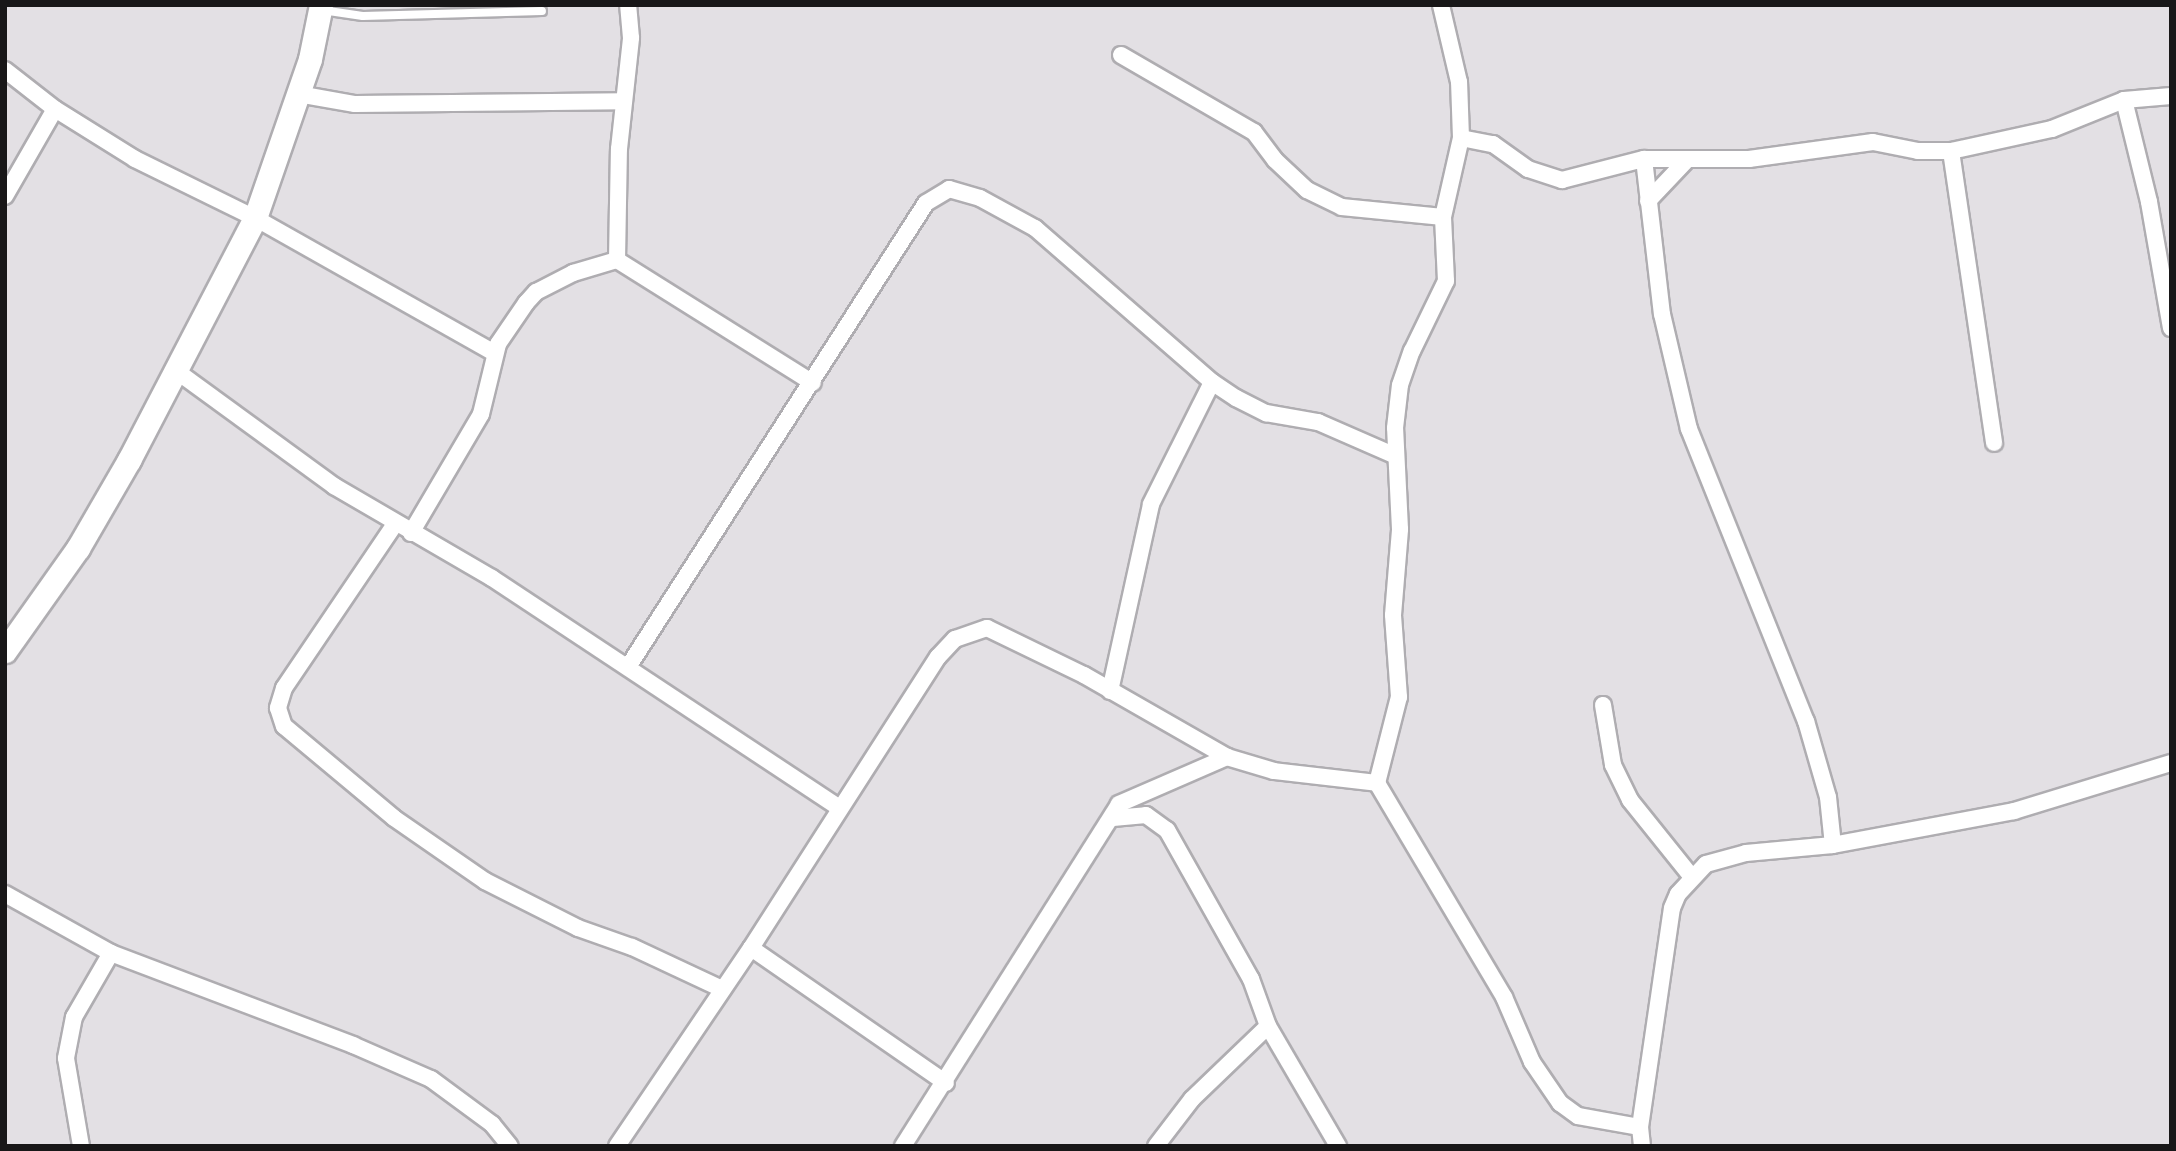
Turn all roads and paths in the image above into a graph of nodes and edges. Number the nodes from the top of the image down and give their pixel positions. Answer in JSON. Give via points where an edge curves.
{"nodes":[{"id":1,"x":628,"y":5,"type":"edge"},
{"id":2,"x":1441,"y":5,"type":"edge"},
{"id":3,"x":318,"y":7,"type":"edge"},
{"id":4,"x":542,"y":11,"type":"dead end"},
{"id":5,"x":1121,"y":55,"type":"dead end"},
{"id":6,"x":5,"y":70,"type":"edge"},
{"id":7,"x":299,"y":94,"type":"junction"},
{"id":8,"x":2171,"y":96,"type":"edge"},
{"id":9,"x":2124,"y":100,"type":"junction"},
{"id":10,"x":624,"y":101,"type":"junction"},
{"id":11,"x":55,"y":109,"type":"junction"},
{"id":12,"x":1461,"y":138,"type":"junction"},
{"id":13,"x":1951,"y":151,"type":"junction"},
{"id":14,"x":1643,"y":159,"type":"junction"},
{"id":15,"x":1685,"y":162,"type":"junction"},
{"id":16,"x":5,"y":196,"type":"edge"},
{"id":17,"x":1648,"y":201,"type":"junction"},
{"id":18,"x":1443,"y":217,"type":"junction"},
{"id":19,"x":255,"y":218,"type":"junction"},
{"id":20,"x":617,"y":260,"type":"junction"},
{"id":21,"x":2171,"y":328,"type":"edge"},
{"id":22,"x":495,"y":353,"type":"junction"},
{"id":23,"x":175,"y":370,"type":"junction"},
{"id":24,"x":1212,"y":382,"type":"junction"},
{"id":25,"x":813,"y":383,"type":"junction"},
{"id":26,"x":1994,"y":443,"type":"dead end"},
{"id":27,"x":1396,"y":456,"type":"junction"},
{"id":28,"x":395,"y":524,"type":"junction"},
{"id":29,"x":411,"y":533,"type":"junction"},
{"id":30,"x":5,"y":651,"type":"edge"},
{"id":31,"x":628,"y":667,"type":"junction"},
{"id":32,"x":1110,"y":691,"type":"junction"},
{"id":33,"x":1603,"y":705,"type":"dead end"},
{"id":34,"x":1227,"y":757,"type":"junction"},
{"id":35,"x":2171,"y":763,"type":"edge"},
{"id":36,"x":1377,"y":783,"type":"junction"},
{"id":37,"x":839,"y":808,"type":"junction"},
{"id":38,"x":1113,"y":818,"type":"junction"},
{"id":39,"x":1833,"y":845,"type":"junction"},
{"id":40,"x":1692,"y":877,"type":"junction"},
{"id":41,"x":5,"y":894,"type":"edge"},
{"id":42,"x":751,"y":948,"type":"junction"},
{"id":43,"x":111,"y":953,"type":"junction"},
{"id":44,"x":722,"y":989,"type":"junction"},
{"id":45,"x":1268,"y":1026,"type":"junction"},
{"id":46,"x":946,"y":1083,"type":"junction"},
{"id":47,"x":1640,"y":1127,"type":"junction"},
{"id":48,"x":81,"y":1146,"type":"edge"},
{"id":49,"x":510,"y":1146,"type":"edge"},
{"id":50,"x":617,"y":1146,"type":"edge"},
{"id":51,"x":903,"y":1146,"type":"edge"},
{"id":52,"x":1156,"y":1146,"type":"edge"},
{"id":53,"x":1338,"y":1146,"type":"edge"},
{"id":54,"x":1642,"y":1146,"type":"edge"}],
"edges":[{"from":1,"to":10,"type":"street","via":[[631,38]]},
{"from":2,"to":12,"type":"street","via":[[1457,72]]},
{"from":3,"to":4,"type":"lane","via":[[363,16]]},
{"from":3,"to":7,"type":"street"},
{"from":5,"to":18,"type":"street","via":[[1254,132],[1307,190],[1342,207]]},
{"from":6,"to":11,"type":"street"},
{"from":7,"to":10,"type":"street","via":[[355,104]]},
{"from":7,"to":19,"type":"street"},
{"from":8,"to":9,"type":"street"},
{"from":9,"to":13,"type":"street","via":[[2052,129]]},
{"from":9,"to":21,"type":"street","via":[[2149,202]]},
{"from":10,"to":20,"type":"street"},
{"from":11,"to":16,"type":"street"},
{"from":11,"to":19,"type":"street","via":[[135,159]]},
{"from":12,"to":14,"type":"street","via":[[1493,144],[1528,169],[1562,180]]},
{"from":12,"to":18,"type":"street"},
{"from":13,"to":15,"type":"street","via":[[1918,151],[1873,142],[1749,159]]},
{"from":13,"to":26,"type":"street"},
{"from":14,"to":15,"type":"street"},
{"from":14,"to":17,"type":"street"},
{"from":15,"to":17,"type":"street"},
{"from":17,"to":39,"type":"street","via":[[1662,314],[1689,429],[1806,721],[1828,797]]},
{"from":18,"to":27,"type":"street","via":[[1446,281],[1400,385]]},
{"from":19,"to":22,"type":"street"},
{"from":19,"to":23,"type":"street"},
{"from":20,"to":22,"type":"street","via":[[573,273],[537,292]]},
{"from":20,"to":25,"type":"street"},
{"from":22,"to":29,"type":"street","via":[[481,414]]},
{"from":23,"to":28,"type":"street","via":[[334,486]]},
{"from":23,"to":30,"type":"street","via":[[78,548]]},
{"from":24,"to":25,"type":"street","via":[[1035,228],[980,198],[949,189],[926,203]]},
{"from":24,"to":27,"type":"street","via":[[1266,414],[1318,422]]},
{"from":24,"to":32,"type":"street","via":[[1151,504]]},
{"from":25,"to":31,"type":"street"},
{"from":27,"to":36,"type":"street","via":[[1399,571],[1394,615],[1399,696]]},
{"from":28,"to":29,"type":"street"},
{"from":28,"to":44,"type":"street","via":[[284,688],[278,708],[284,726],[394,818],[485,881],[578,928],[632,947]]},
{"from":29,"to":31,"type":"street","via":[[492,578]]},
{"from":31,"to":37,"type":"street"},
{"from":32,"to":34,"type":"street"},
{"from":32,"to":37,"type":"street","via":[[987,628],[969,632],[938,657]]},
{"from":33,"to":40,"type":"street","via":[[1613,765],[1630,800]]},
{"from":34,"to":36,"type":"street","via":[[1273,771]]},
{"from":34,"to":38,"type":"street","via":[[1151,786],[1119,804]]},
{"from":35,"to":39,"type":"street","via":[[2014,811]]},
{"from":36,"to":47,"type":"street","via":[[1504,997],[1547,1086],[1578,1116]]},
{"from":37,"to":42,"type":"street"},
{"from":38,"to":45,"type":"street","via":[[1146,815],[1167,830],[1251,979]]},
{"from":38,"to":46,"type":"street"},
{"from":39,"to":40,"type":"street","via":[[1746,853],[1706,864]]},
{"from":40,"to":47,"type":"street","via":[[1672,908]]},
{"from":41,"to":43,"type":"street"},
{"from":42,"to":44,"type":"street"},
{"from":42,"to":46,"type":"street"},
{"from":43,"to":48,"type":"street","via":[[74,1017],[66,1058]]},
{"from":43,"to":49,"type":"street","via":[[431,1079],[492,1124]]},
{"from":44,"to":50,"type":"street"},
{"from":45,"to":52,"type":"street","via":[[1192,1099]]},
{"from":45,"to":53,"type":"street"},
{"from":46,"to":51,"type":"street"},
{"from":47,"to":54,"type":"street"}]}
